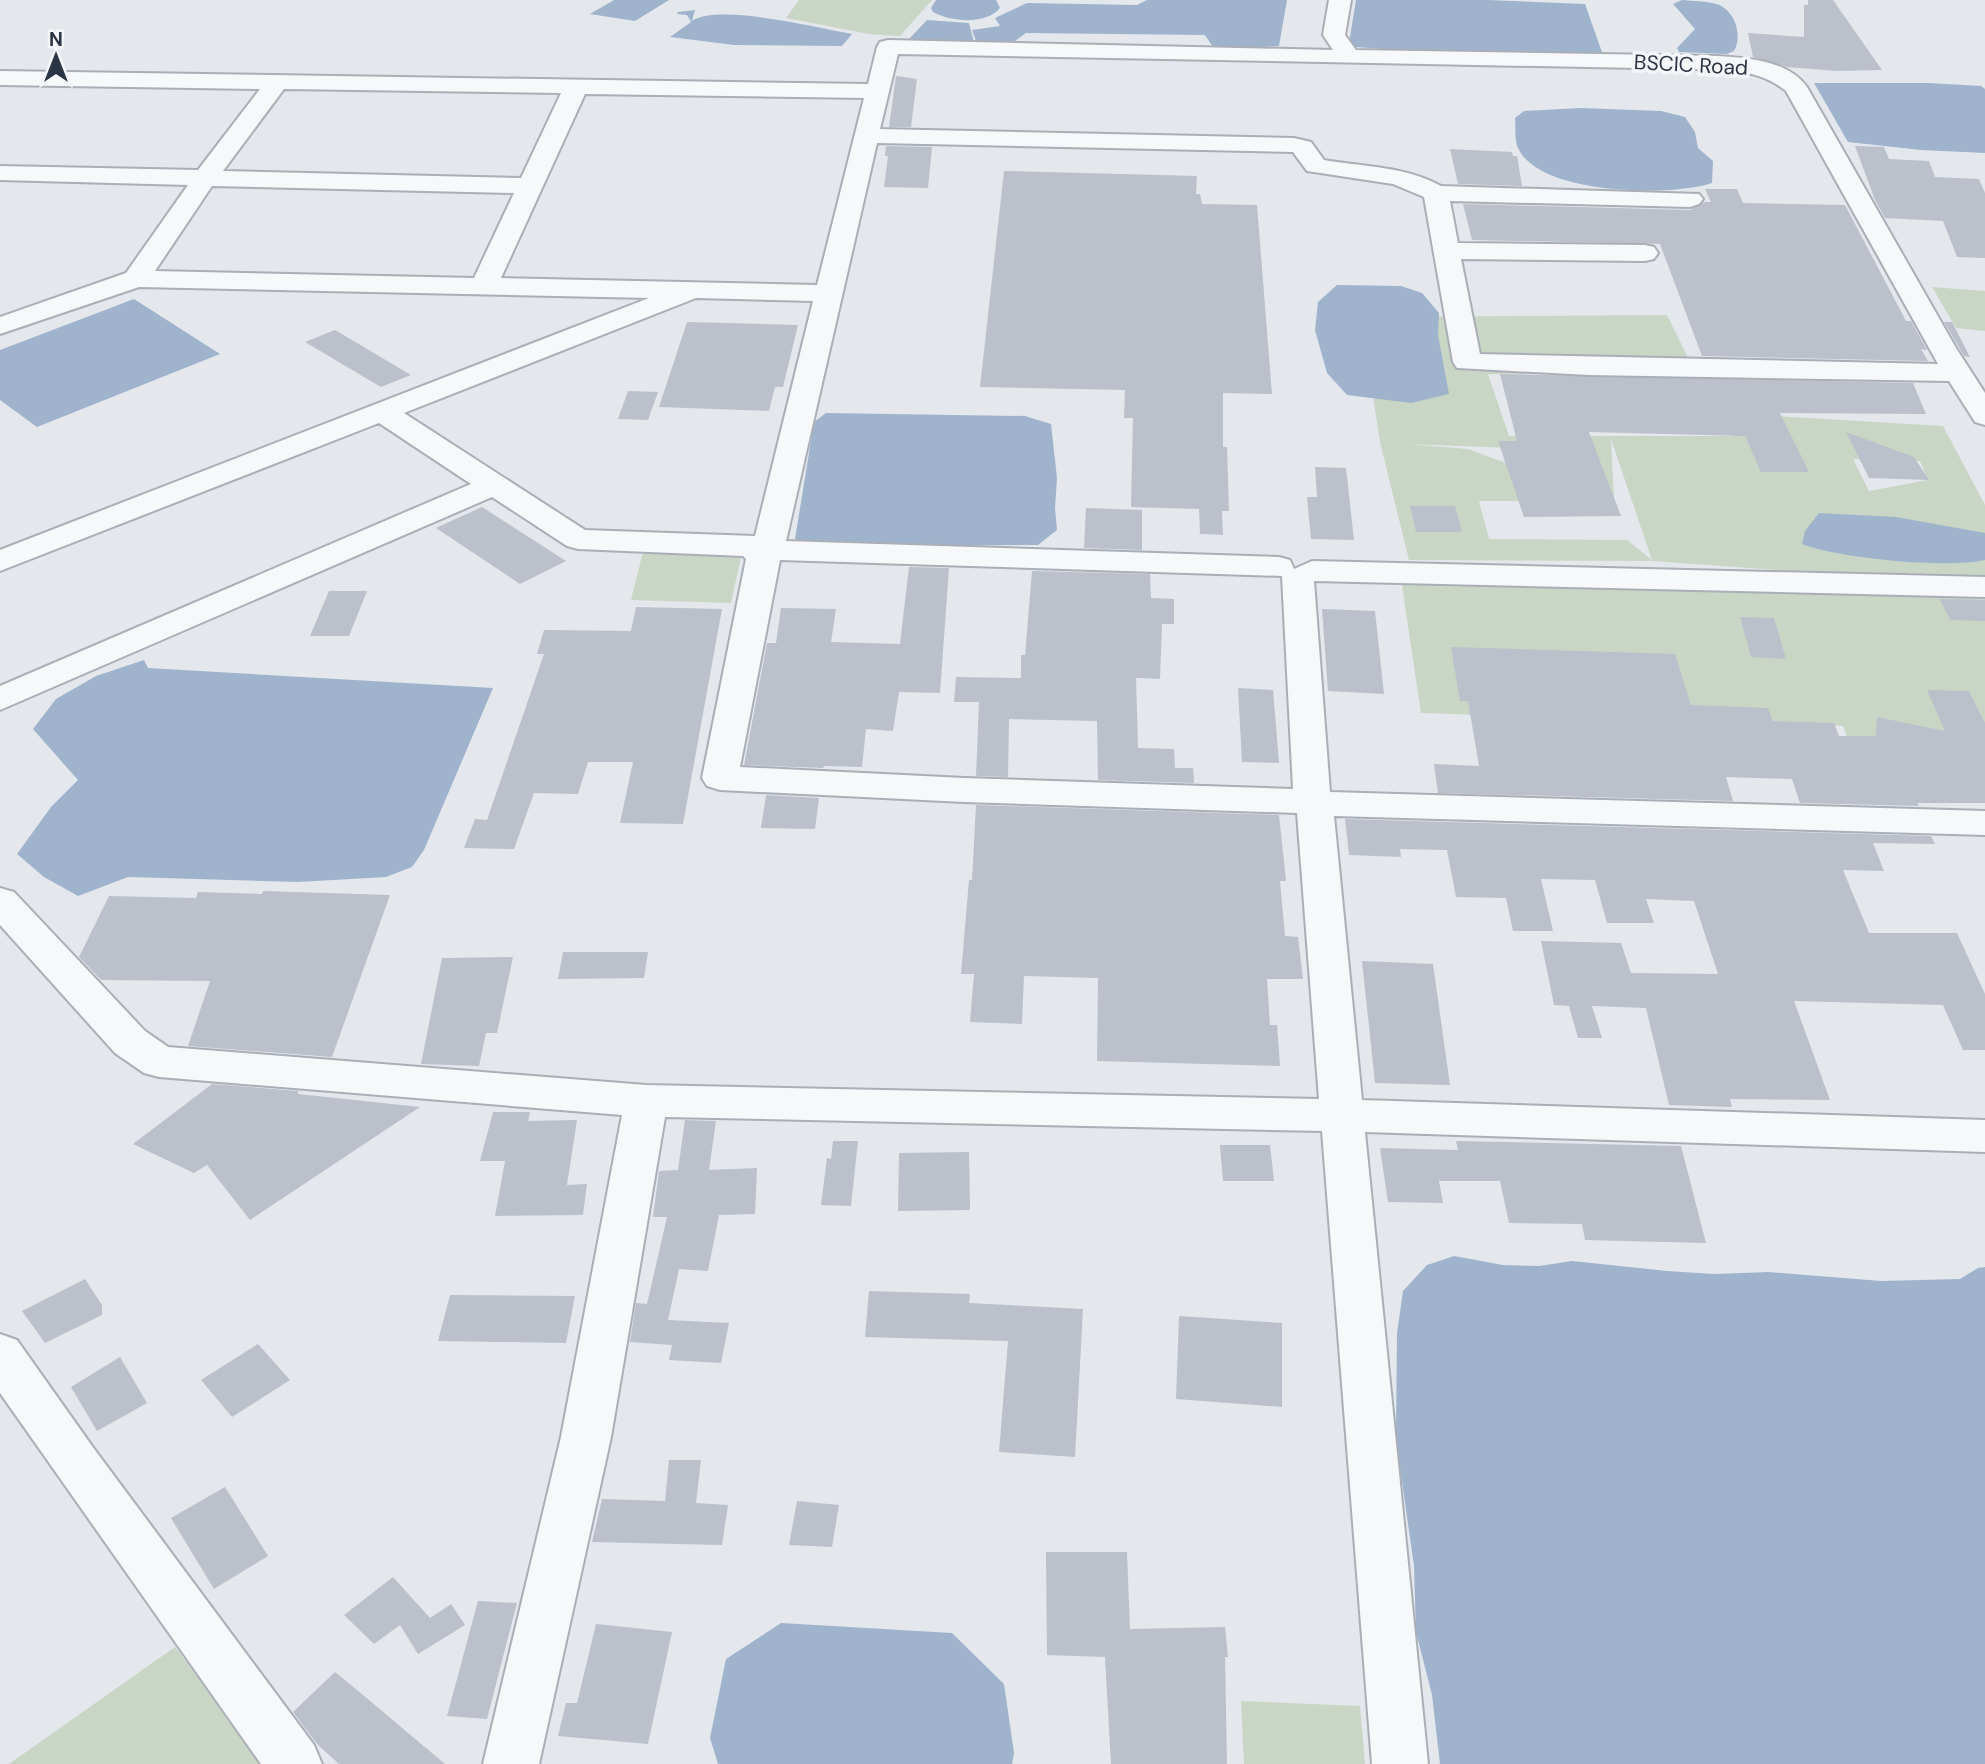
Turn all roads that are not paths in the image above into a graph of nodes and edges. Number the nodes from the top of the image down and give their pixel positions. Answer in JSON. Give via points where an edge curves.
{"nodes":[{"id":1,"x":1340,"y":0,"type":"edge"},
{"id":2,"x":1349,"y":57,"type":"junction"},
{"id":3,"x":0,"y":78,"type":"edge"},
{"id":4,"x":277,"y":82,"type":"junction"},
{"id":5,"x":576,"y":87,"type":"junction"},
{"id":6,"x":877,"y":91,"type":"junction"},
{"id":7,"x":866,"y":136,"type":"junction"},
{"id":8,"x":0,"y":173,"type":"edge"},
{"id":9,"x":205,"y":178,"type":"junction"},
{"id":10,"x":530,"y":187,"type":"junction"},
{"id":11,"x":1436,"y":193,"type":"junction"},
{"id":12,"x":1690,"y":199,"type":"dead end"},
{"id":13,"x":1445,"y":251,"type":"junction"},
{"id":14,"x":1645,"y":253,"type":"dead end"},
{"id":15,"x":136,"y":279,"type":"junction"},
{"id":16,"x":484,"y":286,"type":"junction"},
{"id":17,"x":693,"y":290,"type":"junction"},
{"id":18,"x":829,"y":293,"type":"junction"},
{"id":19,"x":0,"y":326,"type":"edge"},
{"id":20,"x":1971,"y":372,"type":"edge"},
{"id":21,"x":380,"y":411,"type":"junction"},
{"id":22,"x":1985,"y":416,"type":"edge"},
{"id":23,"x":494,"y":485,"type":"junction"},
{"id":24,"x":766,"y":549,"type":"junction"},
{"id":25,"x":3,"y":556,"type":"edge"},
{"id":26,"x":1296,"y":572,"type":"junction"},
{"id":27,"x":1985,"y":587,"type":"edge"},
{"id":28,"x":0,"y":699,"type":"edge"},
{"id":29,"x":1314,"y":801,"type":"junction"},
{"id":30,"x":1985,"y":823,"type":"edge"},
{"id":31,"x":0,"y":901,"type":"edge"},
{"id":32,"x":646,"y":1101,"type":"junction"},
{"id":33,"x":1342,"y":1115,"type":"junction"},
{"id":34,"x":1985,"y":1136,"type":"edge"},
{"id":35,"x":0,"y":1354,"type":"edge"},
{"id":36,"x":294,"y":1764,"type":"edge"},
{"id":37,"x":512,"y":1764,"type":"edge"},
{"id":38,"x":1400,"y":1764,"type":"edge"}],
"edges":[{"from":1,"to":2,"type":"street","via":[[1334,36]]},
{"from":2,"to":6,"type":"street","name":"BSCIC Road","via":[[888,47]]},
{"from":2,"to":20,"type":"street","name":"BSCIC Road","via":[[1742,65],[1786,78],[1942,348],[1970,365]]},
{"from":3,"to":4,"type":"street"},
{"from":4,"to":5,"type":"street"},
{"from":4,"to":9,"type":"street"},
{"from":5,"to":6,"type":"street"},
{"from":5,"to":10,"type":"street"},
{"from":6,"to":7,"type":"street"},
{"from":7,"to":11,"type":"street","via":[[1294,145],[1302,147],[1316,166],[1406,178]]},
{"from":7,"to":18,"type":"street"},
{"from":8,"to":9,"type":"street"},
{"from":9,"to":10,"type":"street"},
{"from":9,"to":15,"type":"street"},
{"from":10,"to":16,"type":"street"},
{"from":11,"to":12,"type":"street"},
{"from":11,"to":13,"type":"street"},
{"from":13,"to":14,"type":"street"},
{"from":13,"to":20,"type":"street","via":[[1467,362],[1709,371]]},
{"from":15,"to":16,"type":"street"},
{"from":15,"to":19,"type":"street"},
{"from":16,"to":17,"type":"street"},
{"from":17,"to":18,"type":"street"},
{"from":17,"to":21,"type":"street"},
{"from":18,"to":24,"type":"street"},
{"from":20,"to":22,"type":"street"},
{"from":21,"to":23,"type":"street"},
{"from":21,"to":25,"type":"street"},
{"from":23,"to":24,"type":"street","via":[[578,539]]},
{"from":23,"to":28,"type":"street"},
{"from":24,"to":26,"type":"street"},
{"from":24,"to":29,"type":"street","via":[[720,778]]},
{"from":26,"to":27,"type":"street"},
{"from":26,"to":29,"type":"street"},
{"from":29,"to":30,"type":"street"},
{"from":29,"to":33,"type":"street"},
{"from":31,"to":32,"type":"street","via":[[130,1042],[159,1062]]},
{"from":32,"to":33,"type":"street"},
{"from":32,"to":37,"type":"street","via":[[586,1437]]},
{"from":33,"to":34,"type":"street"},
{"from":33,"to":38,"type":"street"},
{"from":35,"to":36,"type":"street"}]}
